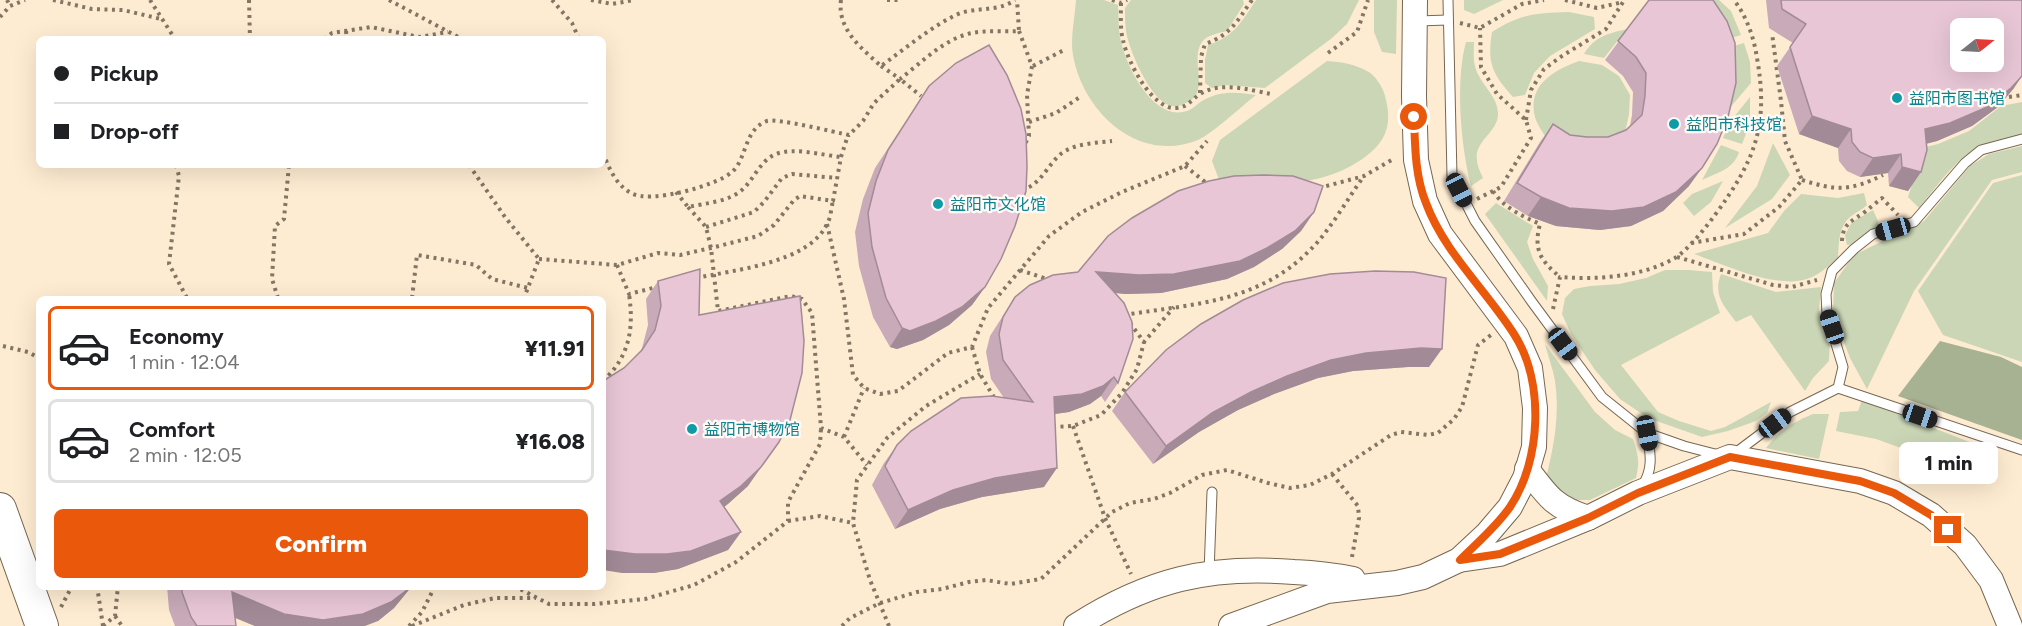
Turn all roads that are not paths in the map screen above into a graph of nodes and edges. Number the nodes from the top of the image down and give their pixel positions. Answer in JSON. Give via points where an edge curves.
{"nodes":[{"id":1,"x":1448,"y":0,"type":"edge"},
{"id":2,"x":1414,"y":11,"type":"edge"},
{"id":3,"x":1448,"y":20,"type":"junction"},
{"id":4,"x":2022,"y":139,"type":"edge"},
{"id":5,"x":1839,"y":388,"type":"junction"},
{"id":6,"x":1647,"y":433,"type":"junction"},
{"id":7,"x":2022,"y":450,"type":"edge"},
{"id":8,"x":1730,"y":457,"type":"junction"},
{"id":9,"x":1527,"y":469,"type":"junction"},
{"id":10,"x":1212,"y":492,"type":"dead end"},
{"id":11,"x":1638,"y":493,"type":"junction"},
{"id":12,"x":0,"y":509,"type":"edge"},
{"id":13,"x":1588,"y":518,"type":"junction"},
{"id":14,"x":1460,"y":560,"type":"junction"},
{"id":15,"x":1209,"y":573,"type":"junction"},
{"id":16,"x":1373,"y":585,"type":"junction"},
{"id":17,"x":36,"y":588,"type":"edge"},
{"id":18,"x":37,"y":590,"type":"edge"},
{"id":19,"x":50,"y":619,"type":"edge"},
{"id":20,"x":1076,"y":626,"type":"edge"},
{"id":21,"x":1231,"y":626,"type":"edge"},
{"id":22,"x":2010,"y":626,"type":"edge"}],
"edges":[{"from":1,"to":3,"type":"lane"},
{"from":2,"to":3,"type":"lane"},
{"from":2,"to":9,"type":"street","via":[[1416,160],[1425,201],[1440,234],[1515,336],[1530,368],[1534,447]]},
{"from":3,"to":6,"type":"lane","via":[[1452,176],[1475,221],[1602,397]]},
{"from":4,"to":5,"type":"lane","via":[[1981,150],[1914,222],[1873,234],[1832,271],[1826,294],[1827,314],[1844,367]]},
{"from":5,"to":7,"type":"lane"},
{"from":5,"to":8,"type":"lane","via":[[1790,412]]},
{"from":6,"to":8,"type":"lane"},
{"from":6,"to":11,"type":"lane","via":[[1652,460]]},
{"from":8,"to":11,"type":"street"},
{"from":8,"to":22,"type":"street","via":[[1860,481],[1894,493],[1931,515],[1965,545],[1990,580]]},
{"from":9,"to":13,"type":"street","via":[[1549,499],[1567,512]]},
{"from":9,"to":14,"type":"street","via":[[1510,507]]},
{"from":10,"to":15,"type":"lane"},
{"from":11,"to":13,"type":"street"},
{"from":12,"to":17,"type":"highway"},
{"from":13,"to":14,"type":"street","via":[[1500,554]]},
{"from":14,"to":16,"type":"street","via":[[1423,577]]},
{"from":15,"to":16,"type":"street","via":[[1270,570],[1349,578]]},
{"from":15,"to":20,"type":"street","via":[[1143,591],[1113,603]]},
{"from":16,"to":21,"type":"street","via":[[1327,591]]},
{"from":18,"to":19,"type":"highway"}]}
